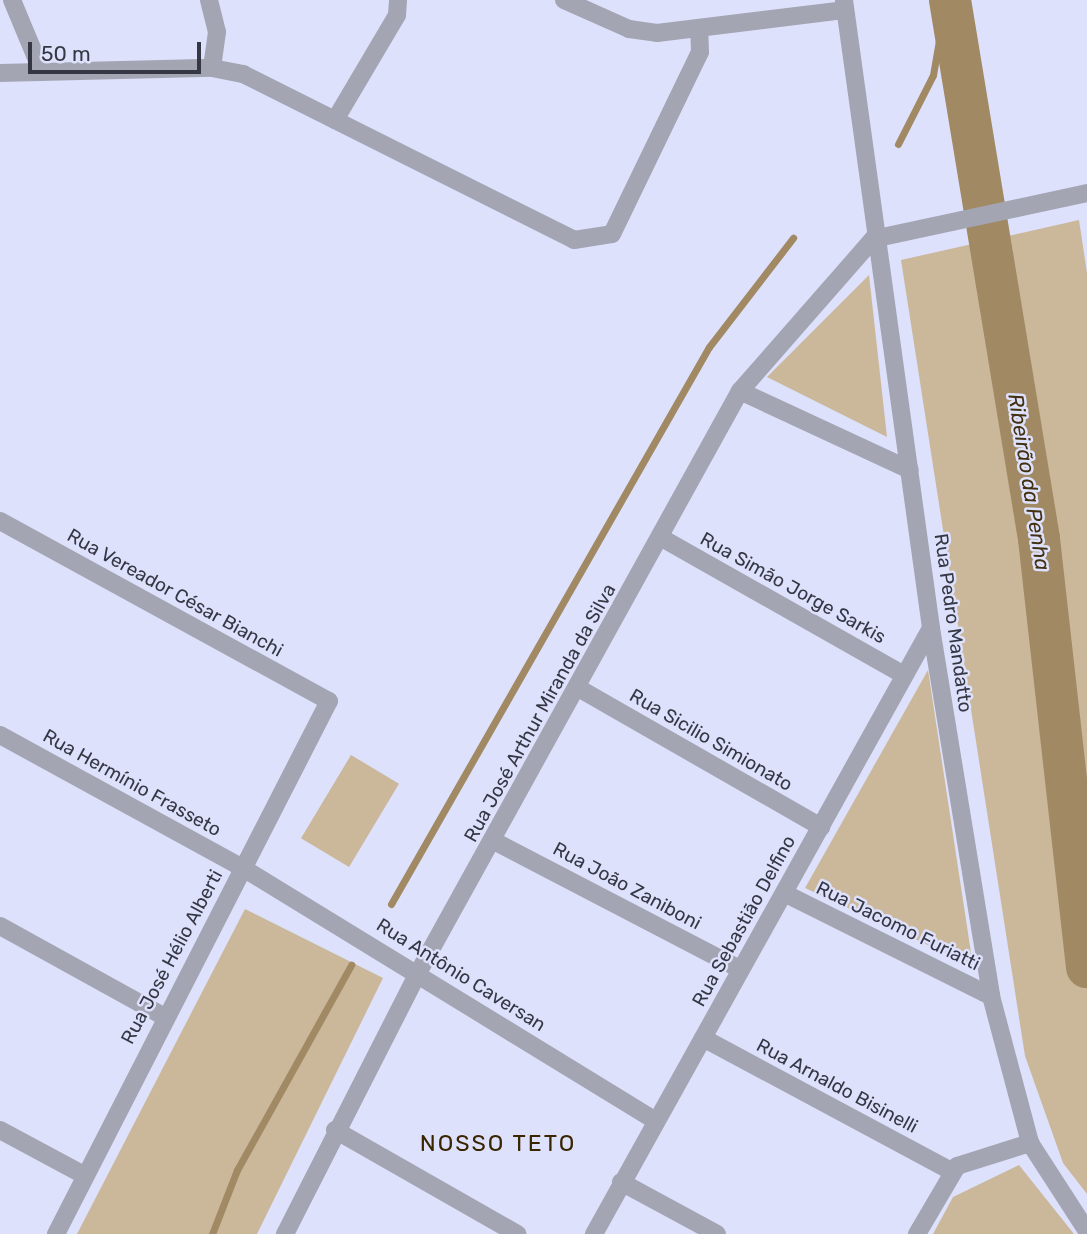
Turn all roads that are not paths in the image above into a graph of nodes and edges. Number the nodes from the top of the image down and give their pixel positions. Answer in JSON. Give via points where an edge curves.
{"nodes":[{"id":1,"x":12,"y":0,"type":"edge"},
{"id":2,"x":209,"y":0,"type":"edge"},
{"id":3,"x":398,"y":0,"type":"edge"},
{"id":4,"x":564,"y":0,"type":"edge"},
{"id":5,"x":844,"y":5,"type":"edge"},
{"id":6,"x":699,"y":28,"type":"junction"},
{"id":7,"x":212,"y":68,"type":"junction"},
{"id":8,"x":42,"y":72,"type":"junction"},
{"id":9,"x":0,"y":73,"type":"edge"},
{"id":10,"x":335,"y":120,"type":"junction"},
{"id":11,"x":1087,"y":193,"type":"edge"},
{"id":12,"x":873,"y":239,"type":"junction"},
{"id":13,"x":740,"y":391,"type":"junction"},
{"id":14,"x":910,"y":470,"type":"junction"},
{"id":15,"x":0,"y":521,"type":"edge"},
{"id":16,"x":660,"y":537,"type":"junction"},
{"id":17,"x":930,"y":628,"type":"junction"},
{"id":18,"x":904,"y":675,"type":"junction"},
{"id":19,"x":580,"y":689,"type":"junction"},
{"id":20,"x":329,"y":701,"type":"joint"},
{"id":21,"x":0,"y":735,"type":"edge"},
{"id":22,"x":821,"y":827,"type":"junction"},
{"id":23,"x":494,"y":841,"type":"junction"},
{"id":24,"x":243,"y":868,"type":"junction"},
{"id":25,"x":786,"y":894,"type":"junction"},
{"id":26,"x":0,"y":926,"type":"edge"},
{"id":27,"x":740,"y":969,"type":"junction"},
{"id":28,"x":418,"y":973,"type":"junction"},
{"id":29,"x":991,"y":996,"type":"junction"},
{"id":30,"x":163,"y":1016,"type":"junction"},
{"id":31,"x":703,"y":1038,"type":"junction"},
{"id":32,"x":656,"y":1121,"type":"junction"},
{"id":33,"x":0,"y":1130,"type":"edge"},
{"id":34,"x":335,"y":1130,"type":"junction"},
{"id":35,"x":1030,"y":1143,"type":"junction"},
{"id":36,"x":951,"y":1171,"type":"junction"},
{"id":37,"x":82,"y":1174,"type":"junction"},
{"id":38,"x":621,"y":1182,"type":"junction"},
{"id":39,"x":1087,"y":1231,"type":"edge"},
{"id":40,"x":56,"y":1234,"type":"edge"},
{"id":41,"x":285,"y":1234,"type":"edge"},
{"id":42,"x":517,"y":1234,"type":"edge"},
{"id":43,"x":594,"y":1234,"type":"edge"},
{"id":44,"x":717,"y":1234,"type":"edge"},
{"id":45,"x":917,"y":1234,"type":"edge"}],
"edges":[{"from":1,"to":8,"type":"street"},
{"from":2,"to":7,"type":"street","via":[[217,32]]},
{"from":3,"to":10,"type":"street","via":[[397,15]]},
{"from":4,"to":6,"type":"street","via":[[629,29]]},
{"from":5,"to":6,"type":"street"},
{"from":5,"to":12,"type":"street","name":"Rua Pedro Mandatto"},
{"from":6,"to":10,"type":"street","via":[[700,52],[611,234],[600,237],[574,240]]},
{"from":7,"to":8,"type":"street"},
{"from":7,"to":10,"type":"street","via":[[243,74]]},
{"from":8,"to":9,"type":"street"},
{"from":11,"to":12,"type":"street","via":[[933,230]]},
{"from":12,"to":13,"type":"street","name":"Rua José Arthur Miranda da Silva"},
{"from":12,"to":14,"type":"street","name":"Rua Pedro Mandatto"},
{"from":13,"to":14,"type":"street"},
{"from":13,"to":16,"type":"street","name":"Rua José Arthur Miranda da Silva"},
{"from":14,"to":17,"type":"street","name":"Rua Pedro Mandatto"},
{"from":15,"to":20,"type":"street","name":"Rua Vereador César Bianchi"},
{"from":16,"to":18,"type":"street","name":"Rua Simão Jorge Sarkis"},
{"from":16,"to":19,"type":"street","name":"Rua José Arthur Miranda da Silva"},
{"from":17,"to":18,"type":"street","name":"Rua Sebastião Delfino"},
{"from":17,"to":29,"type":"street","name":"Rua Pedro Mandatto"},
{"from":18,"to":22,"type":"street","name":"Rua Sebastião Delfino"},
{"from":19,"to":22,"type":"street","name":"Rua Sicilio Simionato"},
{"from":19,"to":23,"type":"street","name":"Rua José Arthur Miranda da Silva"},
{"from":20,"to":24,"type":"street","name":"Rua José Hélio Alberti"},
{"from":21,"to":24,"type":"street","name":"Rua Hermínio Frasseto"},
{"from":22,"to":25,"type":"street","name":"Rua Sebastião Delfino"},
{"from":23,"to":27,"type":"street","name":"Rua João Zaniboni"},
{"from":23,"to":28,"type":"street","name":"Rua José Arthur Miranda da Silva"},
{"from":24,"to":28,"type":"street","name":"Rua Antônio Caversan"},
{"from":24,"to":30,"type":"street","name":"Rua José Hélio Alberti"},
{"from":25,"to":27,"type":"street","name":"Rua Sebastião Delfino"},
{"from":25,"to":29,"type":"street","name":"Rua Jacomo Furiatti"},
{"from":26,"to":30,"type":"street"},
{"from":27,"to":31,"type":"street","name":"Rua Sebastião Delfino"},
{"from":28,"to":32,"type":"street","name":"Rua Antônio Caversan"},
{"from":28,"to":34,"type":"street","name":"Rua José Arthur Miranda da Silva"},
{"from":29,"to":35,"type":"street","name":"Rua Pedro Mandatto"},
{"from":30,"to":37,"type":"street","name":"Rua José Hélio Alberti"},
{"from":31,"to":32,"type":"street","name":"Rua Sebastião Delfino"},
{"from":31,"to":36,"type":"street","name":"Rua Arnaldo Bisinelli"},
{"from":32,"to":38,"type":"street","name":"Rua Sebastião Delfino"},
{"from":33,"to":37,"type":"street"},
{"from":34,"to":41,"type":"street","name":"Rua José Arthur Miranda da Silva"},
{"from":34,"to":42,"type":"street"},
{"from":35,"to":36,"type":"street"},
{"from":35,"to":39,"type":"street","name":"Rua Pedro Mandatto"},
{"from":36,"to":45,"type":"street"},
{"from":37,"to":40,"type":"street","name":"Rua José Hélio Alberti"},
{"from":38,"to":43,"type":"street","name":"Rua Sebastião Delfino"},
{"from":38,"to":44,"type":"street"}]}
